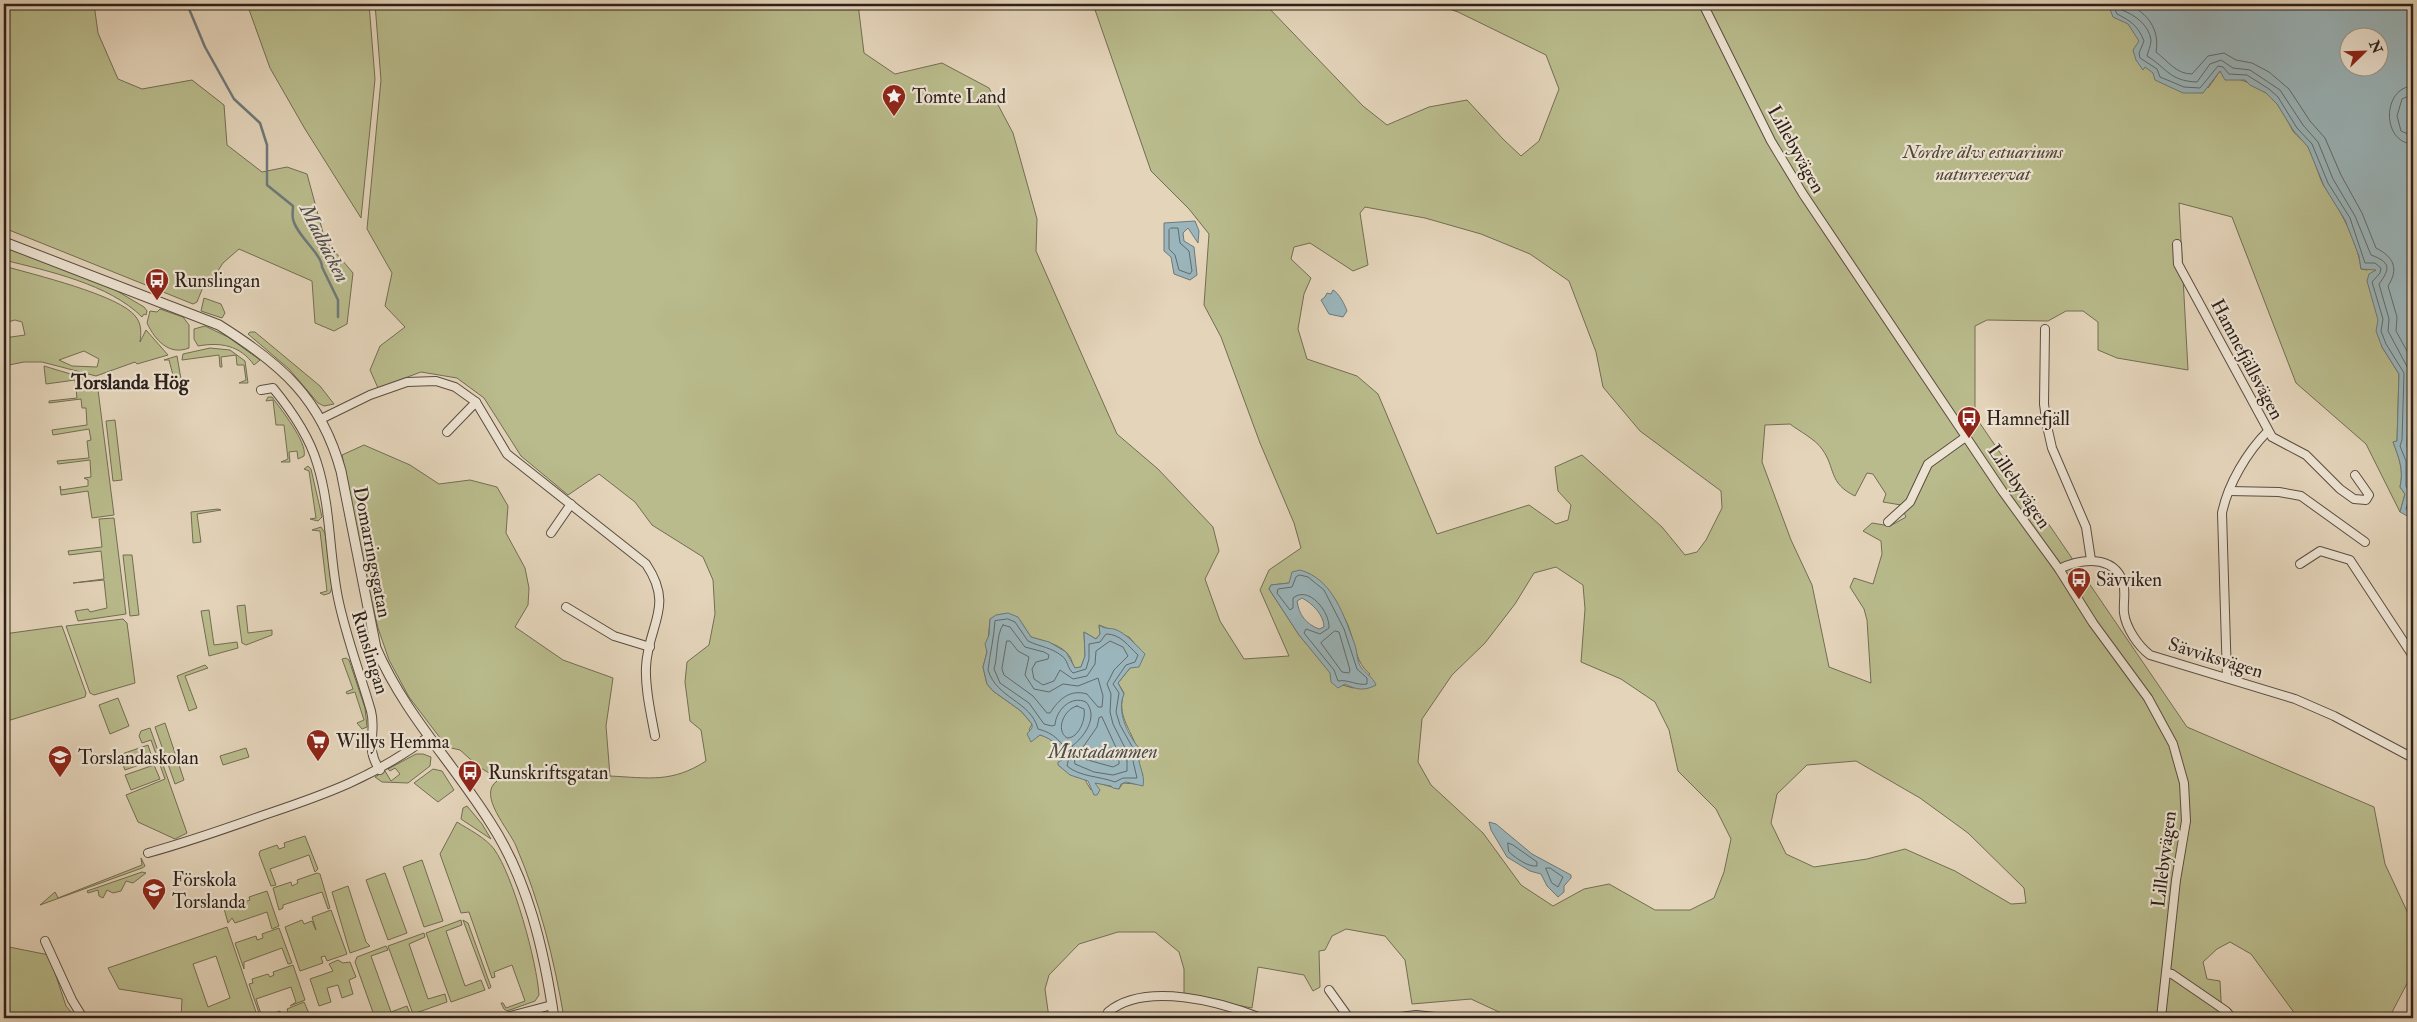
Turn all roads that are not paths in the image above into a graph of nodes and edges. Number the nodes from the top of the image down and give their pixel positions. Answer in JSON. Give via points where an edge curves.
{"nodes":[{"id":1,"x":1703,"y":4,"type":"edge"},
{"id":2,"x":4,"y":242,"type":"edge"},
{"id":3,"x":2176,"y":244,"type":"dead end"},
{"id":4,"x":2045,"y":329,"type":"dead end"},
{"id":5,"x":261,"y":390,"type":"dead end"},
{"id":6,"x":476,"y":402,"type":"junction"},
{"id":7,"x":322,"y":419,"type":"junction"},
{"id":8,"x":2268,"y":431,"type":"junction"},
{"id":9,"x":447,"y":432,"type":"dead end"},
{"id":10,"x":1966,"y":436,"type":"junction"},
{"id":11,"x":2355,"y":475,"type":"dead end"},
{"id":12,"x":2229,"y":492,"type":"junction"},
{"id":13,"x":571,"y":504,"type":"junction"},
{"id":14,"x":1888,"y":522,"type":"dead end"},
{"id":15,"x":551,"y":533,"type":"dead end"},
{"id":16,"x":2365,"y":542,"type":"dead end"},
{"id":17,"x":2091,"y":560,"type":"junction"},
{"id":18,"x":2300,"y":564,"type":"dead end"},
{"id":19,"x":2059,"y":568,"type":"junction"},
{"id":20,"x":566,"y":607,"type":"dead end"},
{"id":21,"x":650,"y":647,"type":"junction"},
{"id":22,"x":2413,"y":656,"type":"edge"},
{"id":23,"x":2227,"y":678,"type":"junction"},
{"id":24,"x":655,"y":736,"type":"dead end"},
{"id":25,"x":428,"y":737,"type":"junction"},
{"id":26,"x":2413,"y":758,"type":"edge"},
{"id":27,"x":380,"y":770,"type":"junction"},
{"id":28,"x":148,"y":853,"type":"dead end"},
{"id":29,"x":46,"y":941,"type":"dead end"},
{"id":30,"x":2166,"y":973,"type":"junction"},
{"id":31,"x":1329,"y":990,"type":"dead end"},
{"id":32,"x":552,"y":1005,"type":"junction"},
{"id":33,"x":1108,"y":1012,"type":"dead end"},
{"id":34,"x":83,"y":1018,"type":"edge"},
{"id":35,"x":503,"y":1018,"type":"edge"},
{"id":36,"x":554,"y":1018,"type":"edge"},
{"id":37,"x":1262,"y":1018,"type":"edge"},
{"id":38,"x":1350,"y":1018,"type":"edge"},
{"id":39,"x":1393,"y":1018,"type":"edge"},
{"id":40,"x":1444,"y":1018,"type":"edge"},
{"id":41,"x":2161,"y":1018,"type":"edge"},
{"id":42,"x":2232,"y":1018,"type":"edge"}],
"edges":[{"from":1,"to":10,"type":"street","name":"Lillebyvägen","via":[[1802,194]]},
{"from":2,"to":7,"type":"street","name":"Domarringsgatan","via":[[219,325],[280,369]]},
{"from":3,"to":8,"type":"street","name":"Hamnefjällsvägen","via":[[2178,264]]},
{"from":4,"to":17,"type":"street","via":[[2044,404],[2047,426],[2052,448],[2086,526]]},
{"from":5,"to":27,"type":"street","name":"Runslingan","via":[[273,388],[281,398],[306,437],[317,464],[338,597],[351,653],[372,714],[370,742]]},
{"from":6,"to":7,"type":"street","via":[[455,387],[420,380],[370,395]]},
{"from":6,"to":9,"type":"street"},
{"from":6,"to":13,"type":"street","via":[[507,454]]},
{"from":7,"to":25,"type":"street","name":"Domarringsgatan","via":[[341,471],[376,648],[395,687]]},
{"from":8,"to":11,"type":"street","name":"Hamnefjällsvägen","via":[[2278,441],[2310,459],[2354,499],[2366,500],[2369,495]]},
{"from":8,"to":12,"type":"street","via":[[2257,442]]},
{"from":10,"to":14,"type":"street","via":[[1928,464],[1910,502]]},
{"from":10,"to":19,"type":"street","name":"Lillebyvägen"},
{"from":12,"to":16,"type":"street","via":[[2279,492],[2301,496]]},
{"from":12,"to":23,"type":"street","via":[[2222,523]]},
{"from":13,"to":15,"type":"street"},
{"from":13,"to":21,"type":"street","via":[[646,564],[654,576],[660,604]]},
{"from":17,"to":19,"type":"street","via":[[2076,561]]},
{"from":17,"to":23,"type":"street","name":"Sävviksvägen","via":[[2119,574],[2128,627],[2144,650],[2150,655]]},
{"from":18,"to":22,"type":"street","via":[[2320,551],[2350,560]]},
{"from":19,"to":30,"type":"street","name":"Lillebyvägen","via":[[2093,623],[2158,715],[2182,769],[2186,821]]},
{"from":20,"to":21,"type":"street","via":[[614,636]]},
{"from":21,"to":24,"type":"street","via":[[646,675]]},
{"from":23,"to":26,"type":"street","name":"Sävviksvägen","via":[[2295,699]]},
{"from":25,"to":27,"type":"street"},
{"from":25,"to":32,"type":"street","name":"Domarringsgatan","via":[[490,821],[509,856],[543,953]]},
{"from":27,"to":28,"type":"street","via":[[298,804]]},
{"from":29,"to":34,"type":"street"},
{"from":30,"to":41,"type":"street","name":"Lillebyvägen"},
{"from":30,"to":42,"type":"street","via":[[2172,974]]},
{"from":31,"to":38,"type":"street"},
{"from":32,"to":35,"type":"street"},
{"from":32,"to":36,"type":"street","name":"Domarringsgatan"},
{"from":33,"to":37,"type":"street","via":[[1130,1001],[1173,998],[1220,1003]]},
{"from":39,"to":40,"type":"street","via":[[1416,1014]]}]}
